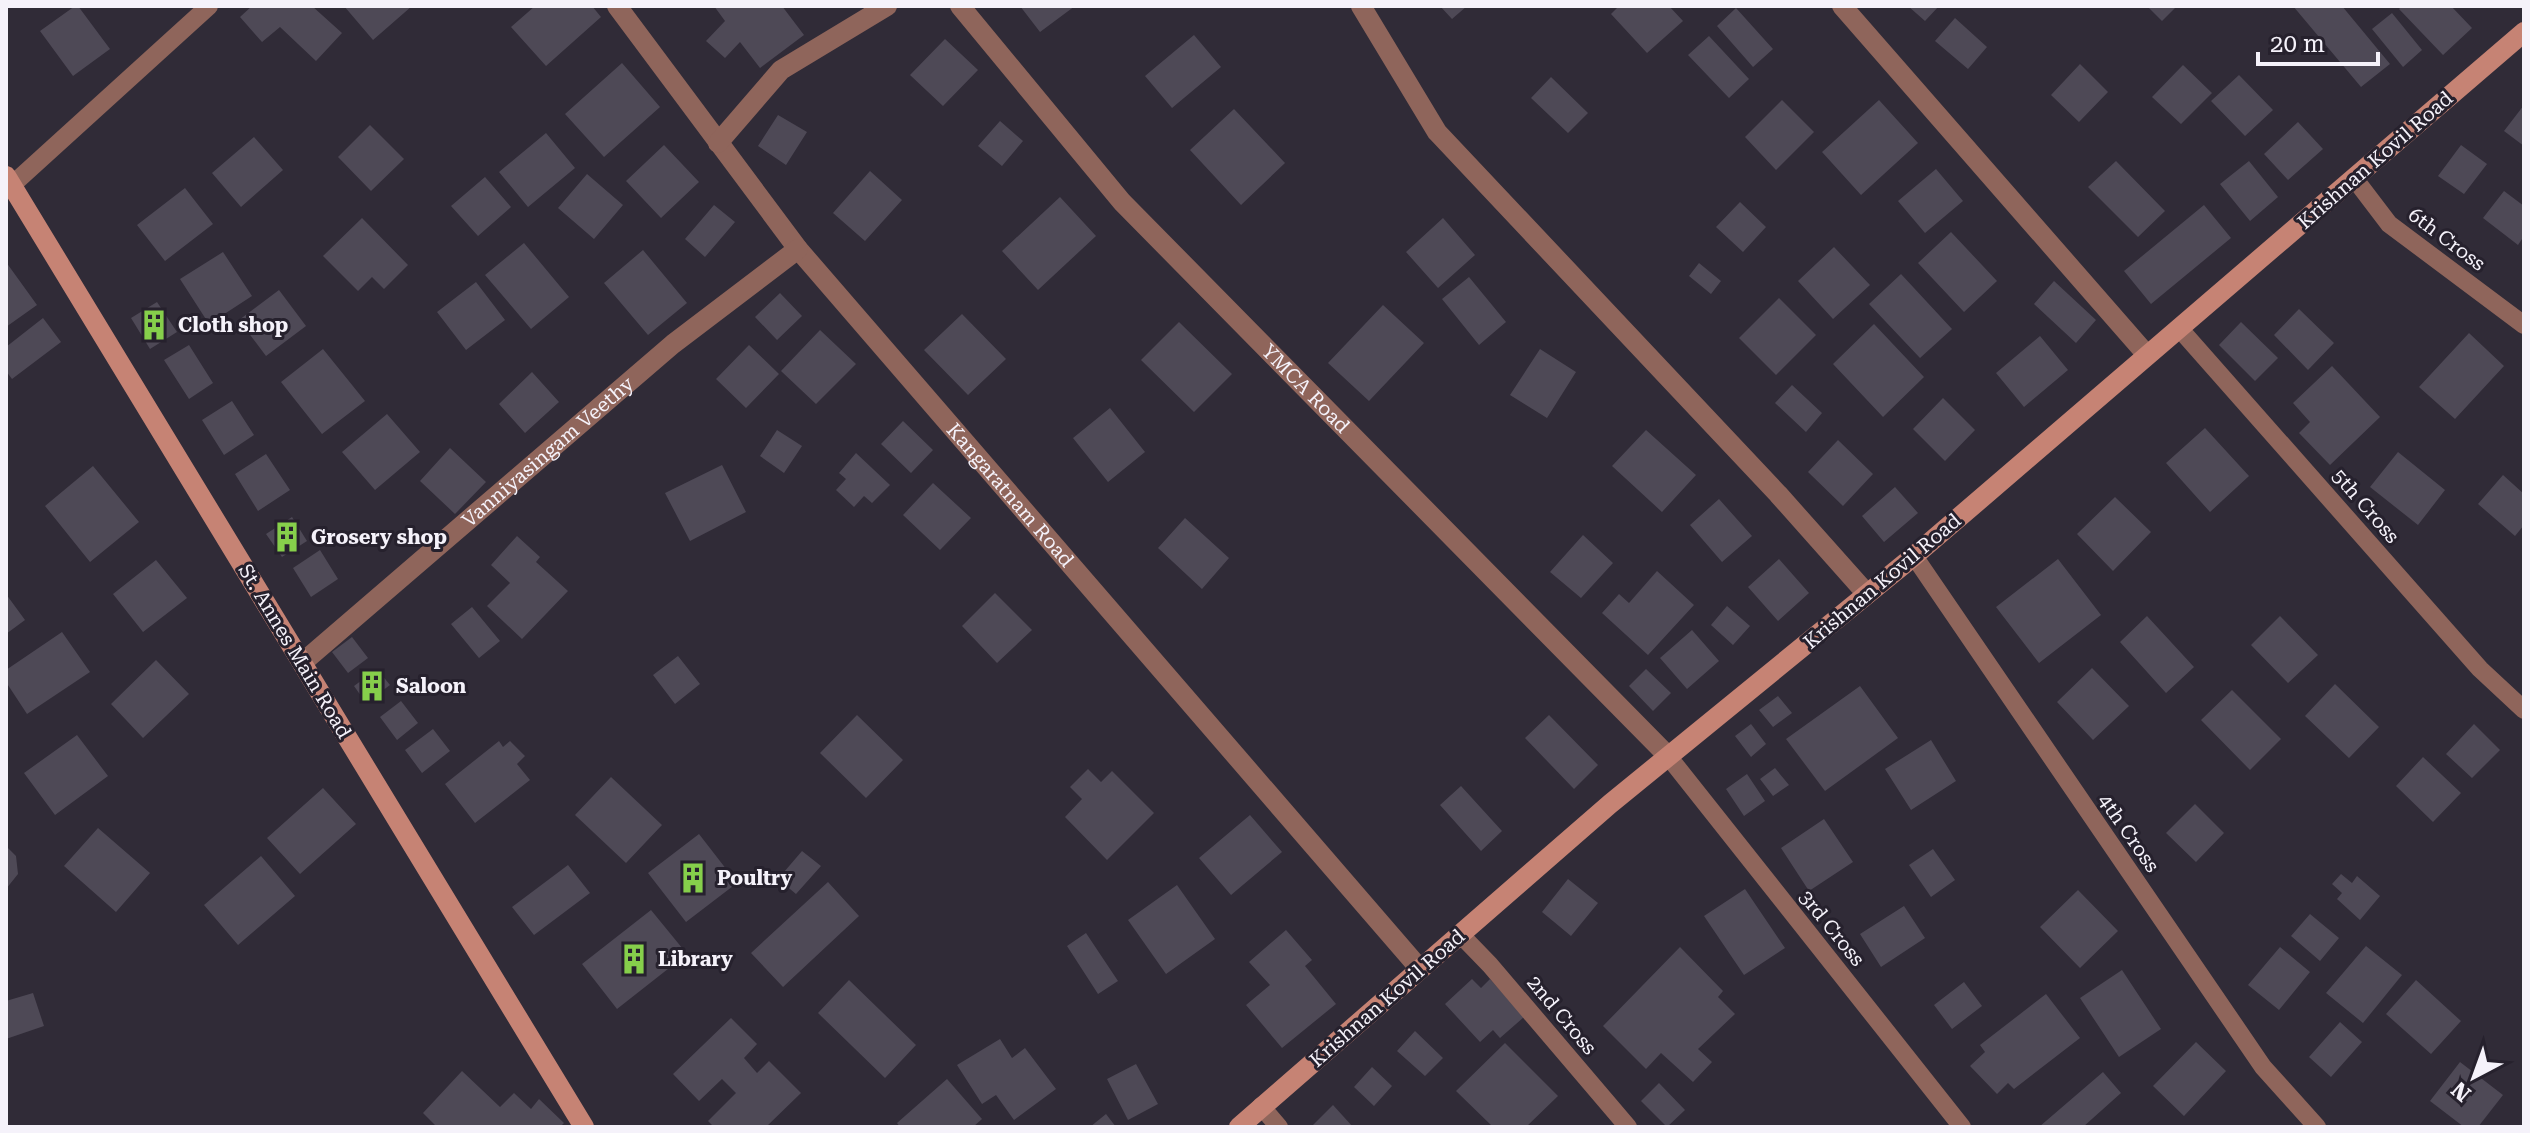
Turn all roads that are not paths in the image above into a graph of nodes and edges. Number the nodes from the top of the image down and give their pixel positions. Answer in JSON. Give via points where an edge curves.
{"nodes":[{"id":1,"x":209,"y":6,"type":"edge"},
{"id":2,"x":617,"y":6,"type":"edge"},
{"id":3,"x":887,"y":6,"type":"edge"},
{"id":4,"x":960,"y":6,"type":"edge"},
{"id":5,"x":1361,"y":6,"type":"edge"},
{"id":6,"x":1842,"y":6,"type":"edge"},
{"id":7,"x":2524,"y":32,"type":"edge"},
{"id":8,"x":718,"y":143,"type":"junction"},
{"id":9,"x":2354,"y":178,"type":"junction"},
{"id":10,"x":9,"y":180,"type":"edge"},
{"id":11,"x":798,"y":249,"type":"junction"},
{"id":12,"x":2524,"y":325,"type":"edge"},
{"id":13,"x":2179,"y":328,"type":"junction"},
{"id":14,"x":2147,"y":355,"type":"junction"},
{"id":15,"x":1914,"y":556,"type":"junction"},
{"id":16,"x":1867,"y":594,"type":"junction"},
{"id":17,"x":302,"y":663,"type":"junction"},
{"id":18,"x":2524,"y":710,"type":"edge"},
{"id":19,"x":1668,"y":756,"type":"junction"},
{"id":20,"x":1460,"y":934,"type":"junction"},
{"id":21,"x":1420,"y":969,"type":"junction"},
{"id":22,"x":1261,"y":1106,"type":"junction"},
{"id":23,"x":584,"y":1127,"type":"edge"},
{"id":24,"x":1239,"y":1127,"type":"edge"},
{"id":25,"x":1279,"y":1127,"type":"edge"},
{"id":26,"x":1628,"y":1127,"type":"edge"},
{"id":27,"x":1962,"y":1127,"type":"edge"},
{"id":28,"x":2317,"y":1127,"type":"edge"}],
"edges":[{"from":1,"to":10,"type":"lane"},
{"from":2,"to":8,"type":"street","name":"Kangaratnam Road"},
{"from":3,"to":8,"type":"street","via":[[781,70]]},
{"from":4,"to":19,"type":"street","name":"YMCA Road","via":[[1122,202]]},
{"from":5,"to":16,"type":"street","via":[[1437,132]]},
{"from":6,"to":14,"type":"street"},
{"from":7,"to":9,"type":"street","name":"Krishnan Kovil Road"},
{"from":8,"to":11,"type":"street","name":"Kangaratnam Road"},
{"from":9,"to":12,"type":"lane","name":"6th Cross","via":[[2389,224]]},
{"from":9,"to":13,"type":"street","name":"Krishnan Kovil Road"},
{"from":10,"to":17,"type":"street","name":"St. Annes Main Road"},
{"from":11,"to":17,"type":"street","name":"Vanniyasingam Veethy","via":[[673,344]]},
{"from":11,"to":21,"type":"street","name":"Kangaratnam Road"},
{"from":13,"to":14,"type":"street","name":"Krishnan Kovil Road"},
{"from":13,"to":18,"type":"lane","name":"5th Cross","via":[[2480,669]]},
{"from":14,"to":15,"type":"street","name":"Krishnan Kovil Road"},
{"from":15,"to":16,"type":"street","name":"Krishnan Kovil Road"},
{"from":15,"to":28,"type":"lane","name":"4th Cross","via":[[2263,1067]]},
{"from":16,"to":19,"type":"street","name":"Krishnan Kovil Road"},
{"from":17,"to":23,"type":"street","name":"St. Annes Main Road"},
{"from":19,"to":20,"type":"street","name":"Krishnan Kovil Road"},
{"from":19,"to":27,"type":"lane","name":"3rd Cross"},
{"from":20,"to":21,"type":"street","name":"Krishnan Kovil Road"},
{"from":20,"to":26,"type":"lane","name":"2nd Cross"},
{"from":21,"to":22,"type":"street","name":"Krishnan Kovil Road"},
{"from":22,"to":24,"type":"street","name":"Krishnan Kovil Road"},
{"from":22,"to":25,"type":"lane"}]}
